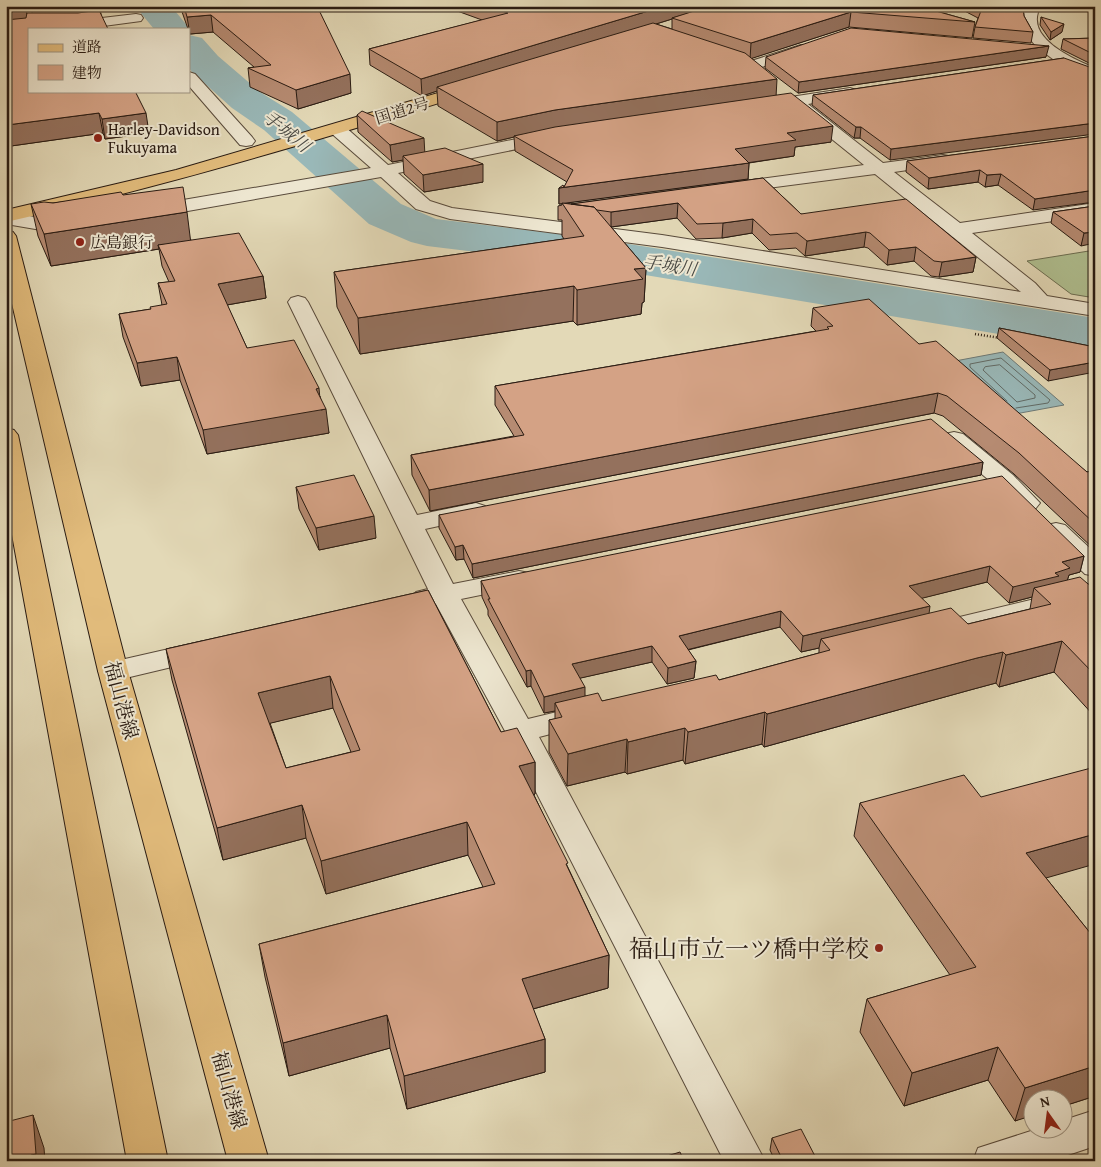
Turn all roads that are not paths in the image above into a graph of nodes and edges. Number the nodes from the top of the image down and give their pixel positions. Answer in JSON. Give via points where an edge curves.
{"nodes":[{"id":1,"x":125,"y":6,"type":"edge"},
{"id":2,"x":1034,"y":6,"type":"edge"},
{"id":3,"x":140,"y":24,"type":"edge"},
{"id":4,"x":62,"y":28,"type":"edge"},
{"id":5,"x":813,"y":45,"type":"edge"},
{"id":6,"x":994,"y":46,"type":"edge"},
{"id":7,"x":1058,"y":55,"type":"junction"},
{"id":8,"x":731,"y":60,"type":"edge"},
{"id":9,"x":1027,"y":65,"type":"edge"},
{"id":10,"x":750,"y":66,"type":"junction"},
{"id":11,"x":1095,"y":74,"type":"edge"},
{"id":12,"x":190,"y":78,"type":"edge"},
{"id":13,"x":765,"y":78,"type":"edge"},
{"id":14,"x":484,"y":85,"type":"edge"},
{"id":15,"x":780,"y":90,"type":"dead end"},
{"id":16,"x":863,"y":91,"type":"edge"},
{"id":17,"x":396,"y":96,"type":"dead end"},
{"id":18,"x":795,"y":102,"type":"junction"},
{"id":19,"x":747,"y":109,"type":"edge"},
{"id":20,"x":326,"y":128,"type":"junction"},
{"id":21,"x":565,"y":135,"type":"edge"},
{"id":22,"x":253,"y":139,"type":"junction"},
{"id":23,"x":957,"y":158,"type":"edge"},
{"id":24,"x":878,"y":168,"type":"junction"},
{"id":25,"x":379,"y":172,"type":"junction"},
{"id":26,"x":714,"y":191,"type":"edge"},
{"id":27,"x":6,"y":201,"type":"edge"},
{"id":28,"x":1095,"y":209,"type":"edge"},
{"id":29,"x":569,"y":211,"type":"edge"},
{"id":30,"x":126,"y":216,"type":"edge"},
{"id":31,"x":6,"y":217,"type":"edge"},
{"id":32,"x":501,"y":220,"type":"junction"},
{"id":33,"x":88,"y":223,"type":"edge"},
{"id":34,"x":955,"y":230,"type":"junction"},
{"id":35,"x":6,"y":236,"type":"edge"},
{"id":36,"x":1040,"y":301,"type":"junction"},
{"id":37,"x":298,"y":302,"type":"dead end"},
{"id":38,"x":1095,"y":310,"type":"edge"},
{"id":39,"x":934,"y":422,"type":"edge"},
{"id":40,"x":6,"y":435,"type":"edge"},
{"id":41,"x":1004,"y":480,"type":"junction"},
{"id":42,"x":975,"y":486,"type":"edge"},
{"id":43,"x":497,"y":507,"type":"edge"},
{"id":44,"x":410,"y":524,"type":"junction"},
{"id":45,"x":1095,"y":568,"type":"edge"},
{"id":46,"x":541,"y":575,"type":"edge"},
{"id":47,"x":1095,"y":590,"type":"edge"},
{"id":48,"x":444,"y":594,"type":"junction"},
{"id":49,"x":405,"y":603,"type":"edge"},
{"id":50,"x":903,"y":639,"type":"edge"},
{"id":51,"x":230,"y":644,"type":"edge"},
{"id":52,"x":113,"y":671,"type":"junction"},
{"id":53,"x":616,"y":708,"type":"edge"},
{"id":54,"x":520,"y":731,"type":"junction"},
{"id":55,"x":1095,"y":1128,"type":"edge"},
{"id":56,"x":148,"y":1161,"type":"edge"},
{"id":57,"x":249,"y":1161,"type":"edge"},
{"id":58,"x":745,"y":1161,"type":"edge"},
{"id":59,"x":993,"y":1161,"type":"edge"}],
"edges":[{"from":1,"to":3,"type":"street"},
{"from":2,"to":7,"type":"street","via":[[1028,12],[1027,22],[1034,35]]},
{"from":3,"to":4,"type":"street"},
{"from":5,"to":10,"type":"street"},
{"from":6,"to":7,"type":"street"},
{"from":7,"to":9,"type":"street"},
{"from":7,"to":11,"type":"street"},
{"from":8,"to":10,"type":"street"},
{"from":10,"to":13,"type":"street"},
{"from":12,"to":22,"type":"street"},
{"from":14,"to":20,"type":"main road","name":"国道2号"},
{"from":15,"to":18,"type":"street"},
{"from":16,"to":18,"type":"street"},
{"from":17,"to":20,"type":"main road","name":"国道2号"},
{"from":18,"to":19,"type":"street"},
{"from":18,"to":24,"type":"street"},
{"from":20,"to":22,"type":"main road","name":"国道2号"},
{"from":20,"to":25,"type":"street"},
{"from":20,"to":31,"type":"main road","name":"国道2号","via":[[273,149],[79,201]]},
{"from":21,"to":25,"type":"street"},
{"from":22,"to":27,"type":"main road","name":"国道2号"},
{"from":23,"to":24,"type":"street"},
{"from":24,"to":26,"type":"street"},
{"from":24,"to":34,"type":"street"},
{"from":25,"to":30,"type":"street"},
{"from":25,"to":32,"type":"street","via":[[423,205],[450,213]]},
{"from":28,"to":34,"type":"street"},
{"from":29,"to":32,"type":"street"},
{"from":31,"to":33,"type":"street","via":[[59,227]]},
{"from":32,"to":36,"type":"street","via":[[662,241]]},
{"from":34,"to":36,"type":"street"},
{"from":35,"to":52,"type":"main road","name":"福山港線"},
{"from":36,"to":38,"type":"street"},
{"from":37,"to":44,"type":"street"},
{"from":39,"to":41,"type":"street"},
{"from":40,"to":56,"type":"main road"},
{"from":41,"to":42,"type":"street"},
{"from":41,"to":45,"type":"street"},
{"from":43,"to":44,"type":"street"},
{"from":44,"to":48,"type":"street"},
{"from":46,"to":48,"type":"street"},
{"from":47,"to":50,"type":"street","via":[[1086,595]]},
{"from":48,"to":49,"type":"street"},
{"from":48,"to":54,"type":"street"},
{"from":51,"to":52,"type":"street"},
{"from":52,"to":57,"type":"main road","name":"福山港線"},
{"from":53,"to":54,"type":"street"},
{"from":54,"to":58,"type":"street"},
{"from":55,"to":59,"type":"street"}]}
